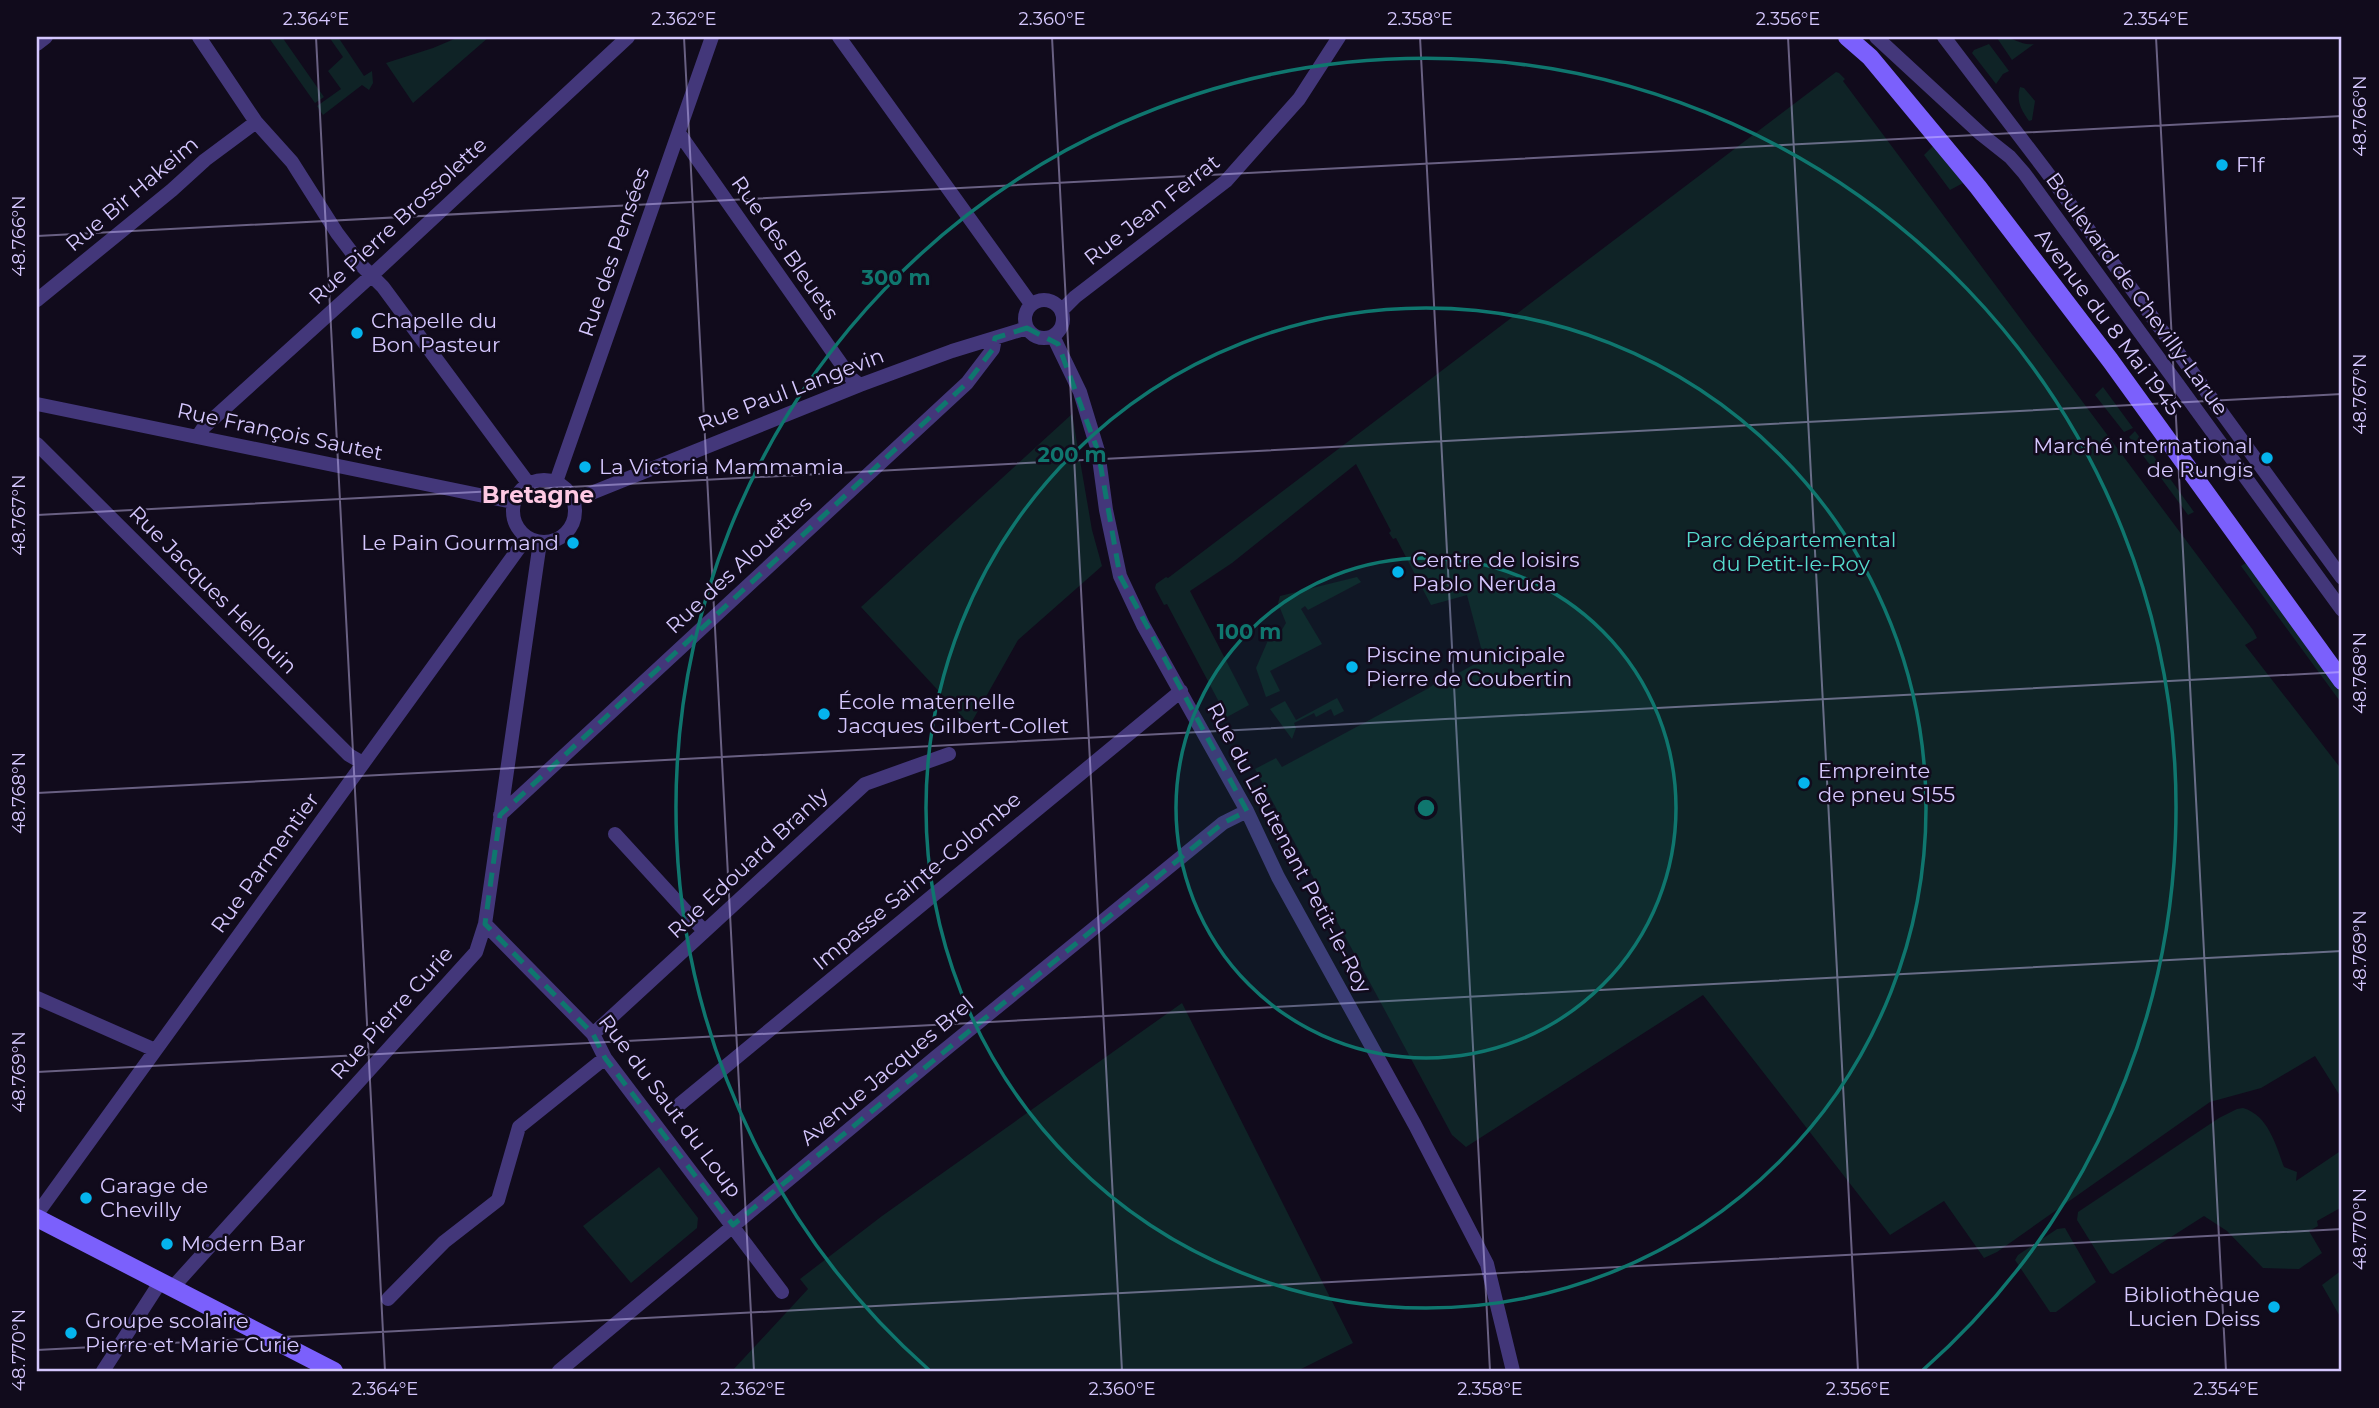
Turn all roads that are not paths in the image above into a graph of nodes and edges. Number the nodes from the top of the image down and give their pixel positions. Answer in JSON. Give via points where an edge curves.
{"nodes":[{"id":1,"x":46,"y":37,"type":"edge"},
{"id":2,"x":200,"y":37,"type":"edge"},
{"id":3,"x":628,"y":37,"type":"edge"},
{"id":4,"x":712,"y":37,"type":"edge"},
{"id":5,"x":839,"y":37,"type":"edge"},
{"id":6,"x":1339,"y":37,"type":"edge"},
{"id":7,"x":1847,"y":37,"type":"edge"},
{"id":8,"x":1875,"y":37,"type":"edge"},
{"id":9,"x":1944,"y":37,"type":"edge"},
{"id":10,"x":37,"y":44,"type":"edge"},
{"id":11,"x":256,"y":122,"type":"junction"},
{"id":12,"x":679,"y":133,"type":"junction"},
{"id":13,"x":372,"y":275,"type":"junction"},
{"id":14,"x":37,"y":300,"type":"edge"},
{"id":15,"x":1031,"y":304,"type":"junction"},
{"id":16,"x":1062,"y":310,"type":"junction"},
{"id":17,"x":1027,"y":328,"type":"junction"},
{"id":18,"x":1053,"y":336,"type":"junction"},
{"id":19,"x":995,"y":338,"type":"junction"},
{"id":20,"x":860,"y":384,"type":"junction"},
{"id":21,"x":37,"y":404,"type":"edge"},
{"id":22,"x":198,"y":436,"type":"junction"},
{"id":23,"x":37,"y":444,"type":"edge"},
{"id":24,"x":556,"y":481,"type":"junction"},
{"id":25,"x":528,"y":483,"type":"junction"},
{"id":26,"x":573,"y":499,"type":"junction"},
{"id":27,"x":513,"y":502,"type":"junction"},
{"id":28,"x":534,"y":540,"type":"junction"},
{"id":29,"x":2342,"y":578,"type":"edge"},
{"id":30,"x":2342,"y":610,"type":"edge"},
{"id":31,"x":2342,"y":681,"type":"edge"},
{"id":32,"x":1181,"y":691,"type":"junction"},
{"id":33,"x":949,"y":754,"type":"dead end"},
{"id":34,"x":363,"y":763,"type":"junction"},
{"id":35,"x":1247,"y":811,"type":"junction"},
{"id":36,"x":500,"y":816,"type":"junction"},
{"id":37,"x":615,"y":834,"type":"dead end"},
{"id":38,"x":485,"y":924,"type":"junction"},
{"id":39,"x":704,"y":932,"type":"junction"},
{"id":40,"x":37,"y":998,"type":"edge"},
{"id":41,"x":593,"y":1034,"type":"junction"},
{"id":42,"x":155,"y":1050,"type":"junction"},
{"id":43,"x":605,"y":1058,"type":"junction"},
{"id":44,"x":680,"y":1104,"type":"dead end"},
{"id":45,"x":37,"y":1216,"type":"edge"},
{"id":46,"x":733,"y":1225,"type":"junction"},
{"id":47,"x":167,"y":1284,"type":"junction"},
{"id":48,"x":782,"y":1292,"type":"dead end"},
{"id":49,"x":388,"y":1299,"type":"dead end"},
{"id":50,"x":103,"y":1371,"type":"edge"},
{"id":51,"x":334,"y":1371,"type":"edge"},
{"id":52,"x":559,"y":1371,"type":"edge"},
{"id":53,"x":1513,"y":1371,"type":"edge"}],
"edges":[{"from":1,"to":10,"type":"street"},
{"from":2,"to":11,"type":"street"},
{"from":3,"to":13,"type":"street","name":"Rue Pierre Brossolette"},
{"from":4,"to":12,"type":"street","name":"Rue des Pensées"},
{"from":5,"to":15,"type":"street"},
{"from":6,"to":16,"type":"street","name":"Rue Jean Ferrat","via":[[1299,99],[1226,181]]},
{"from":7,"to":31,"type":"main road","name":"Avenue du 8 Mai 1945","via":[[1870,57],[1978,187],[2110,360]]},
{"from":8,"to":30,"type":"street","name":"Boulevard de Chevilly-Larue","via":[[2024,173]]},
{"from":9,"to":29,"type":"street"},
{"from":11,"to":13,"type":"street","via":[[292,162],[337,233]]},
{"from":11,"to":14,"type":"street","name":"Rue Bir Hakeim"},
{"from":12,"to":20,"type":"street","name":"Rue des Bleuets","via":[[851,378]]},
{"from":12,"to":24,"type":"street","name":"Rue des Pensées"},
{"from":13,"to":22,"type":"street","name":"Rue Pierre Brossolette"},
{"from":13,"to":25,"type":"street"},
{"from":15,"to":16,"type":"street","via":[[1048,300]]},
{"from":15,"to":17,"type":"street","via":[[1025,316]]},
{"from":16,"to":18,"type":"street","via":[[1061,328]]},
{"from":17,"to":18,"type":"street","via":[[1035,336]]},
{"from":17,"to":19,"type":"street","name":"Rue Paul Langevin"},
{"from":18,"to":32,"type":"street","name":"Rue du Lieutenant Petit-le-Roy","via":[[1080,392],[1098,451],[1120,576]]},
{"from":19,"to":20,"type":"street","name":"Rue Paul Langevin"},
{"from":19,"to":36,"type":"street","name":"Rue des Alouettes","via":[[993,349],[967,383]]},
{"from":20,"to":26,"type":"street","name":"Rue Paul Langevin"},
{"from":21,"to":22,"type":"street","name":"Rue François Sautet"},
{"from":22,"to":27,"type":"street","name":"Rue François Sautet"},
{"from":23,"to":34,"type":"street","name":"Rue Jacques Hellouin","via":[[349,755]]},
{"from":24,"to":25,"type":"street"},
{"from":24,"to":26,"type":"street"},
{"from":25,"to":27,"type":"street"},
{"from":26,"to":28,"type":"street","via":[[576,510],[569,530],[561,537]]},
{"from":27,"to":28,"type":"street","via":[[514,522]]},
{"from":28,"to":34,"type":"street","name":"Rue Parmentier"},
{"from":28,"to":36,"type":"street","name":"Rue Pierre Curie"},
{"from":32,"to":35,"type":"street","name":"Rue du Lieutenant Petit-le-Roy"},
{"from":32,"to":44,"type":"street","name":"Impasse Sainte-Colombe"},
{"from":33,"to":39,"type":"street","name":"Rue Edouard Branly","via":[[865,783]]},
{"from":34,"to":42,"type":"street","name":"Rue Parmentier"},
{"from":35,"to":46,"type":"street","name":"Avenue Jacques Brel","via":[[1223,823]]},
{"from":35,"to":53,"type":"street","name":"Rue du Lieutenant Petit-le-Roy","via":[[1278,877],[1487,1264]]},
{"from":36,"to":38,"type":"street","name":"Rue Pierre Curie"},
{"from":37,"to":39,"type":"street"},
{"from":38,"to":41,"type":"street","name":"Rue du Saut du Loup"},
{"from":38,"to":47,"type":"street","name":"Rue Pierre Curie","via":[[476,952]]},
{"from":39,"to":41,"type":"street","name":"Rue Edouard Branly"},
{"from":40,"to":42,"type":"street"},
{"from":41,"to":43,"type":"street","name":"Rue du Saut du Loup"},
{"from":42,"to":45,"type":"street","name":"Rue Parmentier"},
{"from":43,"to":46,"type":"street","name":"Rue du Saut du Loup"},
{"from":43,"to":49,"type":"street","via":[[519,1127],[498,1200],[444,1242]]},
{"from":45,"to":47,"type":"main road"},
{"from":46,"to":48,"type":"street","name":"Rue du Saut du Loup"},
{"from":46,"to":52,"type":"street","name":"Avenue Jacques Brel"},
{"from":47,"to":50,"type":"street","name":"Rue Pierre Curie"},
{"from":47,"to":51,"type":"main road"}]}
